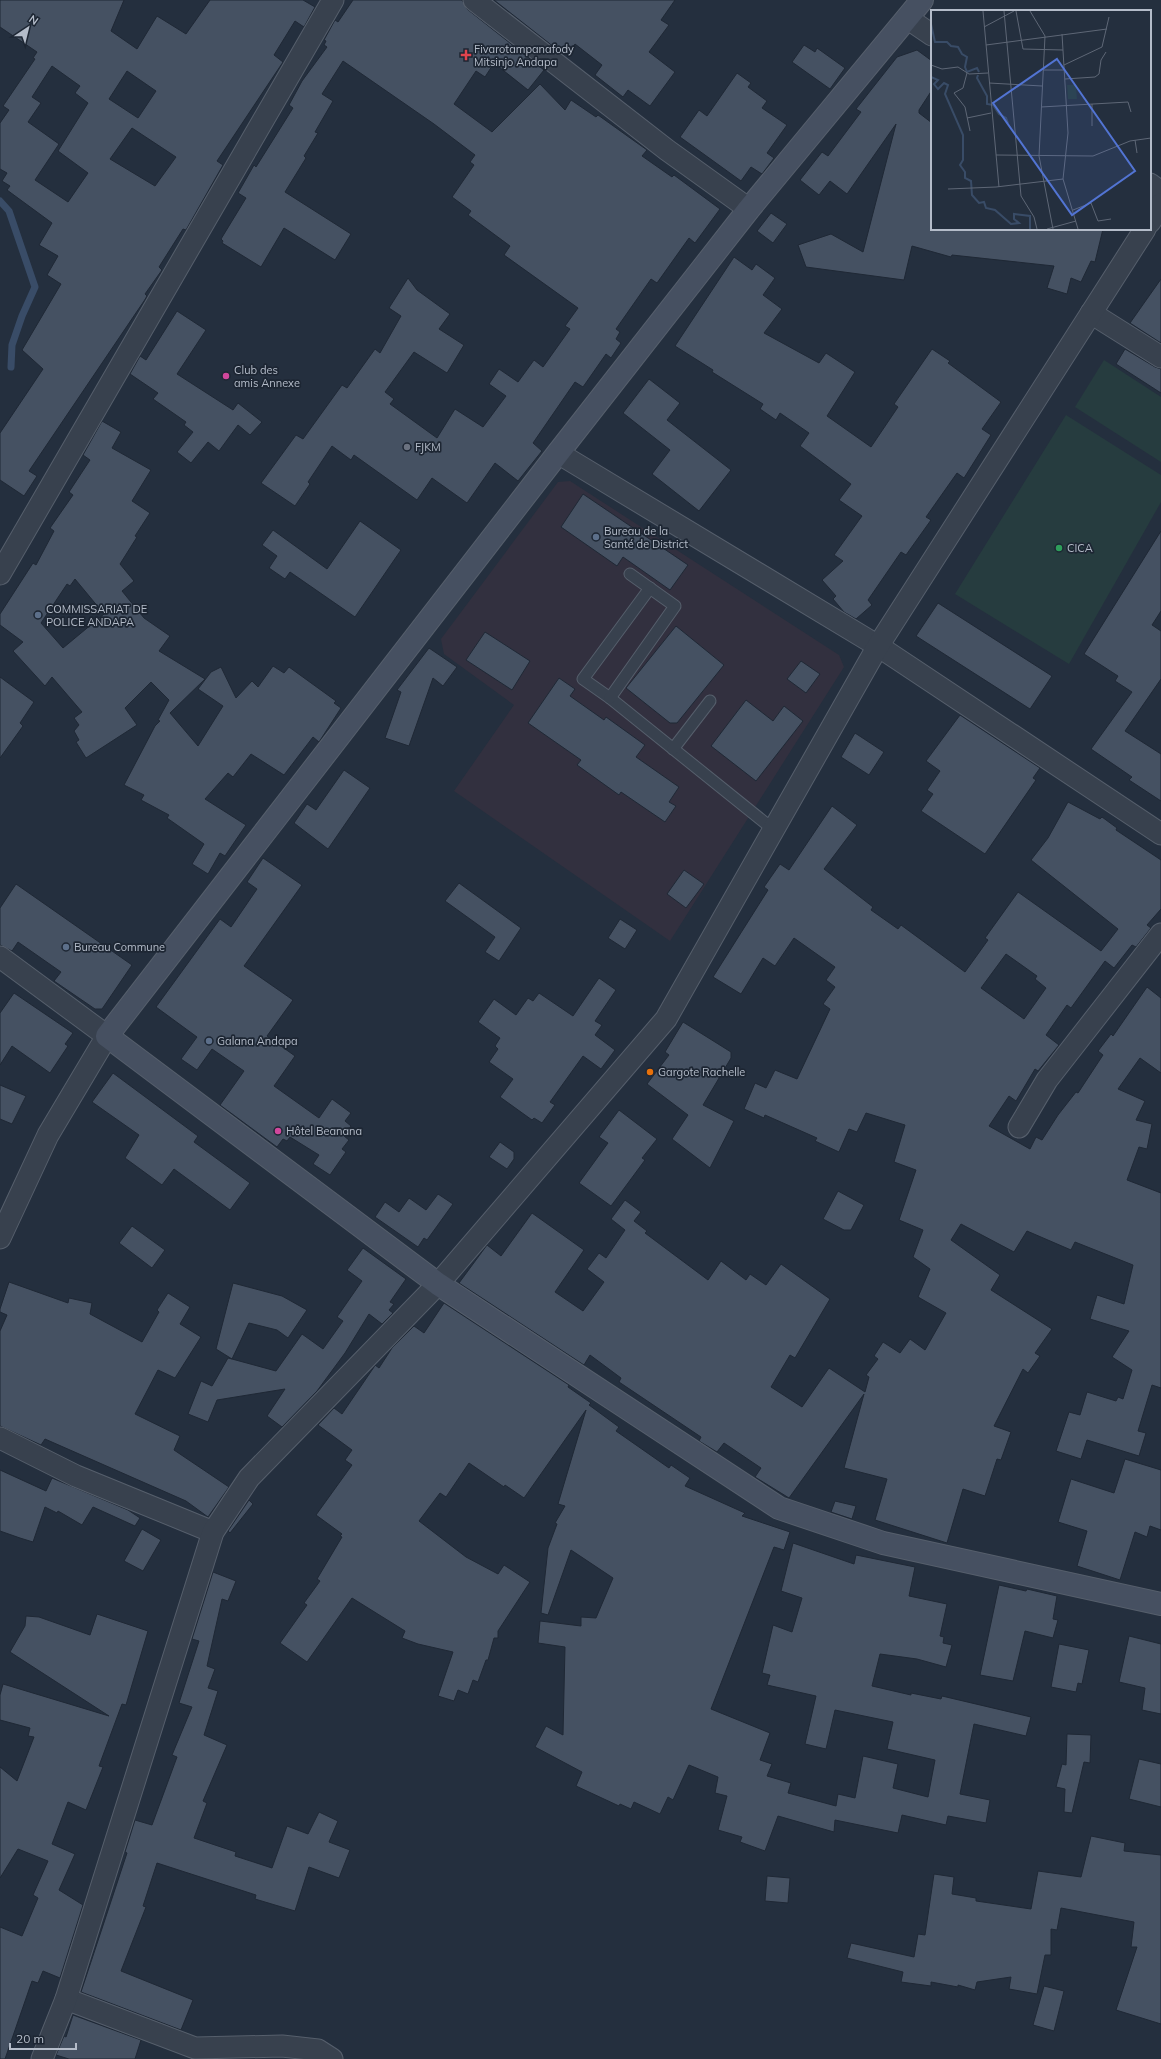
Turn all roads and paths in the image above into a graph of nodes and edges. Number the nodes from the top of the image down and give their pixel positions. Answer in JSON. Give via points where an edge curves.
{"nodes":[{"id":1,"x":333,"y":0,"type":"edge"},
{"id":2,"x":474,"y":0,"type":"edge"},
{"id":3,"x":922,"y":0,"type":"edge"},
{"id":4,"x":907,"y":18,"type":"junction"},
{"id":5,"x":931,"y":34,"type":"edge"},
{"id":6,"x":1151,"y":185,"type":"edge"},
{"id":7,"x":1161,"y":192,"type":"edge"},
{"id":8,"x":1161,"y":204,"type":"edge"},
{"id":9,"x":749,"y":209,"type":"junction"},
{"id":10,"x":1151,"y":220,"type":"edge"},
{"id":11,"x":1144,"y":230,"type":"edge"},
{"id":12,"x":1091,"y":313,"type":"junction"},
{"id":13,"x":1161,"y":357,"type":"edge"},
{"id":14,"x":558,"y":453,"type":"junction"},
{"id":15,"x":0,"y":574,"type":"edge"},
{"id":16,"x":630,"y":574,"type":"dead end"},
{"id":17,"x":650,"y":588,"type":"junction"},
{"id":18,"x":878,"y":646,"type":"junction"},
{"id":19,"x":610,"y":698,"type":"junction"},
{"id":20,"x":710,"y":701,"type":"dead end"},
{"id":21,"x":673,"y":749,"type":"junction"},
{"id":22,"x":774,"y":830,"type":"junction"},
{"id":23,"x":1161,"y":834,"type":"edge"},
{"id":24,"x":1161,"y":934,"type":"edge"},
{"id":25,"x":0,"y":957,"type":"edge"},
{"id":26,"x":107,"y":1036,"type":"junction"},
{"id":27,"x":1018,"y":1127,"type":"dead end"},
{"id":28,"x":0,"y":1238,"type":"edge"},
{"id":29,"x":438,"y":1284,"type":"junction"},
{"id":30,"x":0,"y":1438,"type":"edge"},
{"id":31,"x":213,"y":1532,"type":"junction"},
{"id":32,"x":1161,"y":1604,"type":"edge"},
{"id":33,"x":66,"y":1999,"type":"junction"},
{"id":34,"x":42,"y":2059,"type":"edge"},
{"id":35,"x":332,"y":2059,"type":"edge"}],
"edges":[{"from":1,"to":15,"type":"street"},
{"from":2,"to":9,"type":"street","via":[[667,150]]},
{"from":3,"to":4,"type":"street"},
{"from":4,"to":5,"type":"street"},
{"from":4,"to":9,"type":"street"},
{"from":6,"to":7,"type":"street"},
{"from":8,"to":10,"type":"street"},
{"from":9,"to":14,"type":"street"},
{"from":11,"to":12,"type":"street"},
{"from":12,"to":13,"type":"street"},
{"from":12,"to":18,"type":"street"},
{"from":14,"to":18,"type":"street"},
{"from":14,"to":26,"type":"street"},
{"from":16,"to":17,"type":"lane"},
{"from":17,"to":19,"type":"lane","via":[[675,606]]},
{"from":17,"to":19,"type":"lane","via":[[583,679]]},
{"from":18,"to":22,"type":"street"},
{"from":18,"to":23,"type":"street"},
{"from":19,"to":21,"type":"lane"},
{"from":20,"to":21,"type":"lane"},
{"from":21,"to":22,"type":"lane"},
{"from":22,"to":29,"type":"street","via":[[666,1019]]},
{"from":24,"to":27,"type":"street","via":[[1047,1080]]},
{"from":25,"to":26,"type":"street"},
{"from":26,"to":28,"type":"street","via":[[48,1135]]},
{"from":26,"to":29,"type":"street"},
{"from":29,"to":31,"type":"street","via":[[249,1478]]},
{"from":29,"to":32,"type":"street","via":[[779,1508],[883,1543]]},
{"from":30,"to":31,"type":"street","via":[[76,1476]]},
{"from":31,"to":33,"type":"street"},
{"from":33,"to":34,"type":"street"},
{"from":33,"to":35,"type":"street","via":[[195,2048],[282,2046],[318,2050]]}]}
